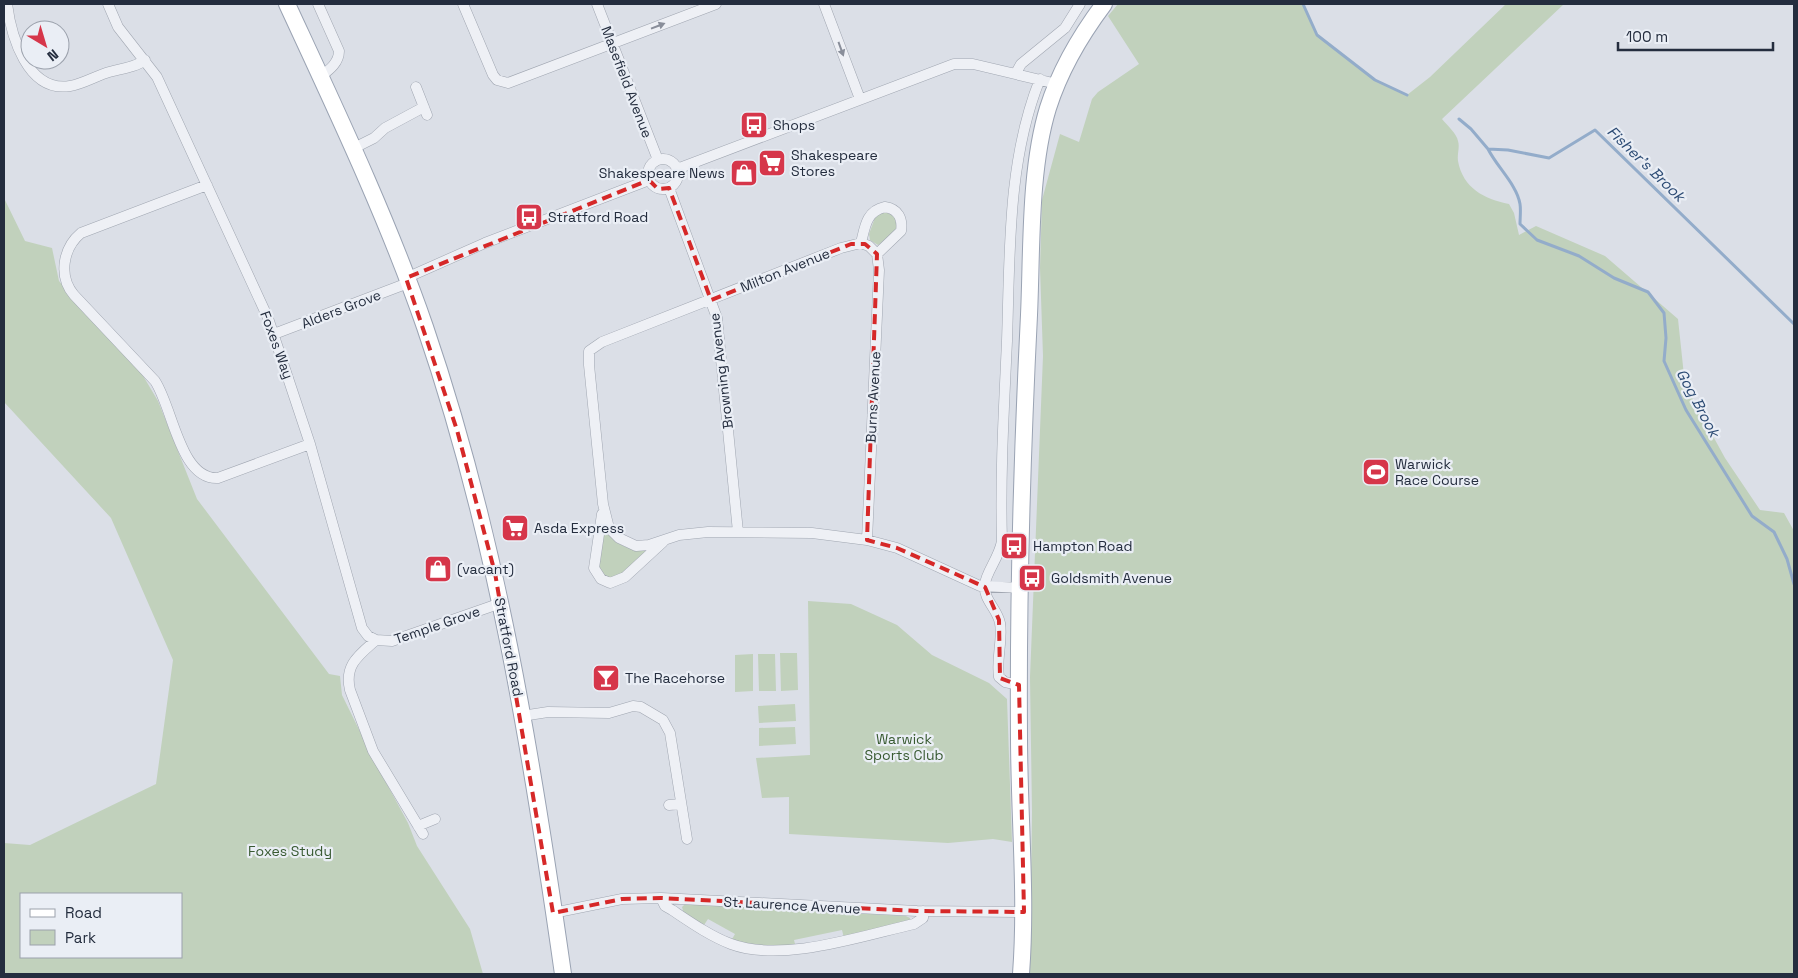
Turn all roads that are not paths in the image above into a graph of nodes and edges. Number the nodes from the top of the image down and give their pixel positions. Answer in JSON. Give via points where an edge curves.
{"nodes":[{"id":1,"x":7,"y":4,"type":"edge"},
{"id":2,"x":108,"y":4,"type":"edge"},
{"id":3,"x":287,"y":4,"type":"edge"},
{"id":4,"x":318,"y":4,"type":"edge"},
{"id":5,"x":463,"y":4,"type":"edge"},
{"id":6,"x":597,"y":4,"type":"edge"},
{"id":7,"x":716,"y":4,"type":"edge"},
{"id":8,"x":824,"y":4,"type":"edge"},
{"id":9,"x":1080,"y":4,"type":"edge"},
{"id":10,"x":1104,"y":4,"type":"edge"},
{"id":11,"x":612,"y":44,"type":"junction"},
{"id":12,"x":145,"y":60,"type":"junction"},
{"id":13,"x":1016,"y":73,"type":"junction"},
{"id":14,"x":320,"y":77,"type":"junction"},
{"id":15,"x":1040,"y":79,"type":"junction"},
{"id":16,"x":1057,"y":84,"type":"junction"},
{"id":17,"x":416,"y":87,"type":"dead end"},
{"id":18,"x":860,"y":99,"type":"junction"},
{"id":19,"x":352,"y":149,"type":"junction"},
{"id":20,"x":658,"y":160,"type":"junction"},
{"id":21,"x":677,"y":169,"type":"junction"},
{"id":22,"x":649,"y":180,"type":"junction"},
{"id":23,"x":207,"y":185,"type":"junction"},
{"id":24,"x":668,"y":188,"type":"junction"},
{"id":25,"x":861,"y":243,"type":"junction"},
{"id":26,"x":877,"y":254,"type":"junction"},
{"id":27,"x":407,"y":280,"type":"junction"},
{"id":28,"x":711,"y":300,"type":"junction"},
{"id":29,"x":274,"y":334,"type":"junction"},
{"id":30,"x":310,"y":444,"type":"junction"},
{"id":31,"x":603,"y":504,"type":"junction"},
{"id":32,"x":738,"y":532,"type":"junction"},
{"id":33,"x":665,"y":540,"type":"junction"},
{"id":34,"x":867,"y":540,"type":"junction"},
{"id":35,"x":984,"y":587,"type":"junction"},
{"id":36,"x":1021,"y":588,"type":"junction"},
{"id":37,"x":501,"y":603,"type":"junction"},
{"id":38,"x":376,"y":640,"type":"junction"},
{"id":39,"x":1019,"y":685,"type":"junction"},
{"id":40,"x":522,"y":716,"type":"junction"},
{"id":41,"x":681,"y":804,"type":"junction"},
{"id":42,"x":669,"y":805,"type":"dead end"},
{"id":43,"x":434,"y":819,"type":"dead end"},
{"id":44,"x":687,"y":839,"type":"dead end"},
{"id":45,"x":661,"y":898,"type":"junction"},
{"id":46,"x":923,"y":911,"type":"junction"},
{"id":47,"x":1024,"y":912,"type":"junction"},
{"id":48,"x":553,"y":913,"type":"junction"},
{"id":49,"x":563,"y":974,"type":"edge"},
{"id":50,"x":1021,"y":974,"type":"edge"}],
"edges":[{"from":1,"to":12,"type":"street","via":[[22,56],[33,72],[50,84],[70,86],[139,65]]},
{"from":2,"to":12,"type":"street","name":"Foxes Way","via":[[118,27]]},
{"from":3,"to":14,"type":"main road","name":"Stratford Road"},
{"from":4,"to":14,"type":"street","via":[[339,51],[331,68]]},
{"from":5,"to":11,"type":"street","via":[[493,75],[503,83]]},
{"from":6,"to":11,"type":"street","name":"Masefield Avenue"},
{"from":11,"to":7,"type":"street","one_way":true},
{"from":8,"to":18,"type":"street","one_way":true},
{"from":9,"to":13,"type":"street","via":[[1065,28],[1021,64]]},
{"from":10,"to":16,"type":"main road","via":[[1082,35]]},
{"from":11,"to":20,"type":"street","name":"Masefield Avenue"},
{"from":12,"to":23,"type":"street","name":"Foxes Way","via":[[157,77]]},
{"from":13,"to":15,"type":"street"},
{"from":13,"to":18,"type":"street","via":[[973,64],[954,64]]},
{"from":14,"to":19,"type":"main road","name":"Stratford Road"},
{"from":15,"to":16,"type":"street"},
{"from":15,"to":35,"type":"street","via":[[1022,137],[1017,168],[1008,294],[1002,541]]},
{"from":16,"to":36,"type":"main road","via":[[1042,133],[1036,178],[1024,402]]},
{"from":17,"to":19,"type":"street","via":[[426,111],[385,128],[374,138]]},
{"from":18,"to":21,"type":"street"},
{"from":19,"to":27,"type":"main road","name":"Stratford Road"},
{"from":20,"to":21,"type":"street","via":[[668,160]]},
{"from":20,"to":22,"type":"street","via":[[650,167]]},
{"from":21,"to":24,"type":"street","via":[[676,182]]},
{"from":22,"to":24,"type":"street","via":[[658,189]]},
{"from":22,"to":27,"type":"street","name":"Alders Grove","via":[[484,243]]},
{"from":23,"to":29,"type":"street","name":"Foxes Way"},
{"from":23,"to":30,"type":"street","via":[[81,233],[73,240],[65,256],[68,285],[155,381],[186,457],[198,473],[218,478]]},
{"from":24,"to":28,"type":"street","name":"Browning Avenue"},
{"from":25,"to":26,"type":"street"},
{"from":25,"to":26,"type":"street","via":[[868,217],[880,208],[893,209],[902,220],[901,231]]},
{"from":25,"to":28,"type":"street","name":"Milton Avenue"},
{"from":26,"to":34,"type":"street","name":"Burns Avenue","via":[[879,270]]},
{"from":27,"to":29,"type":"street","name":"Alders Grove"},
{"from":27,"to":37,"type":"main road","name":"Stratford Road","via":[[457,430]]},
{"from":28,"to":31,"type":"street","name":"Milton Avenue","via":[[602,342],[589,351]]},
{"from":28,"to":32,"type":"street","name":"Browning Avenue","via":[[717,318]]},
{"from":29,"to":30,"type":"street","name":"Foxes Way"},
{"from":30,"to":38,"type":"street","name":"Foxes Way","via":[[362,628]]},
{"from":31,"to":33,"type":"street","via":[[607,523],[619,538],[636,546]]},
{"from":31,"to":33,"type":"street","via":[[594,568],[601,579],[610,583],[624,577]]},
{"from":32,"to":33,"type":"street","via":[[708,532]]},
{"from":32,"to":34,"type":"street","via":[[812,533]]},
{"from":34,"to":35,"type":"street","via":[[897,548]]},
{"from":35,"to":36,"type":"street"},
{"from":35,"to":39,"type":"street","via":[[1000,626],[1000,677],[1005,682]]},
{"from":36,"to":39,"type":"main road"},
{"from":37,"to":38,"type":"street","name":"Temple Grove","via":[[392,640]]},
{"from":37,"to":40,"type":"main road","name":"Stratford Road"},
{"from":38,"to":43,"type":"street","name":"Temple Grove","via":[[354,659],[348,680],[373,751],[420,830]]},
{"from":39,"to":47,"type":"main road"},
{"from":40,"to":41,"type":"street","via":[[548,712],[609,713],[633,706],[650,710],[670,733]]},
{"from":40,"to":48,"type":"main road","name":"Stratford Road"},
{"from":41,"to":42,"type":"street"},
{"from":41,"to":44,"type":"street"},
{"from":45,"to":46,"type":"street","name":"St. Laurence Avenue"},
{"from":45,"to":46,"type":"street","name":"St. Laurence Avenue","via":[[665,906],[730,944],[769,952],[792,951],[914,924],[923,918]]},
{"from":45,"to":48,"type":"street","name":"St. Laurence Avenue","via":[[622,899]]},
{"from":46,"to":47,"type":"street","name":"St. Laurence Avenue"},
{"from":47,"to":50,"type":"main road"},
{"from":48,"to":49,"type":"main road","name":"Stratford Road"}]}
